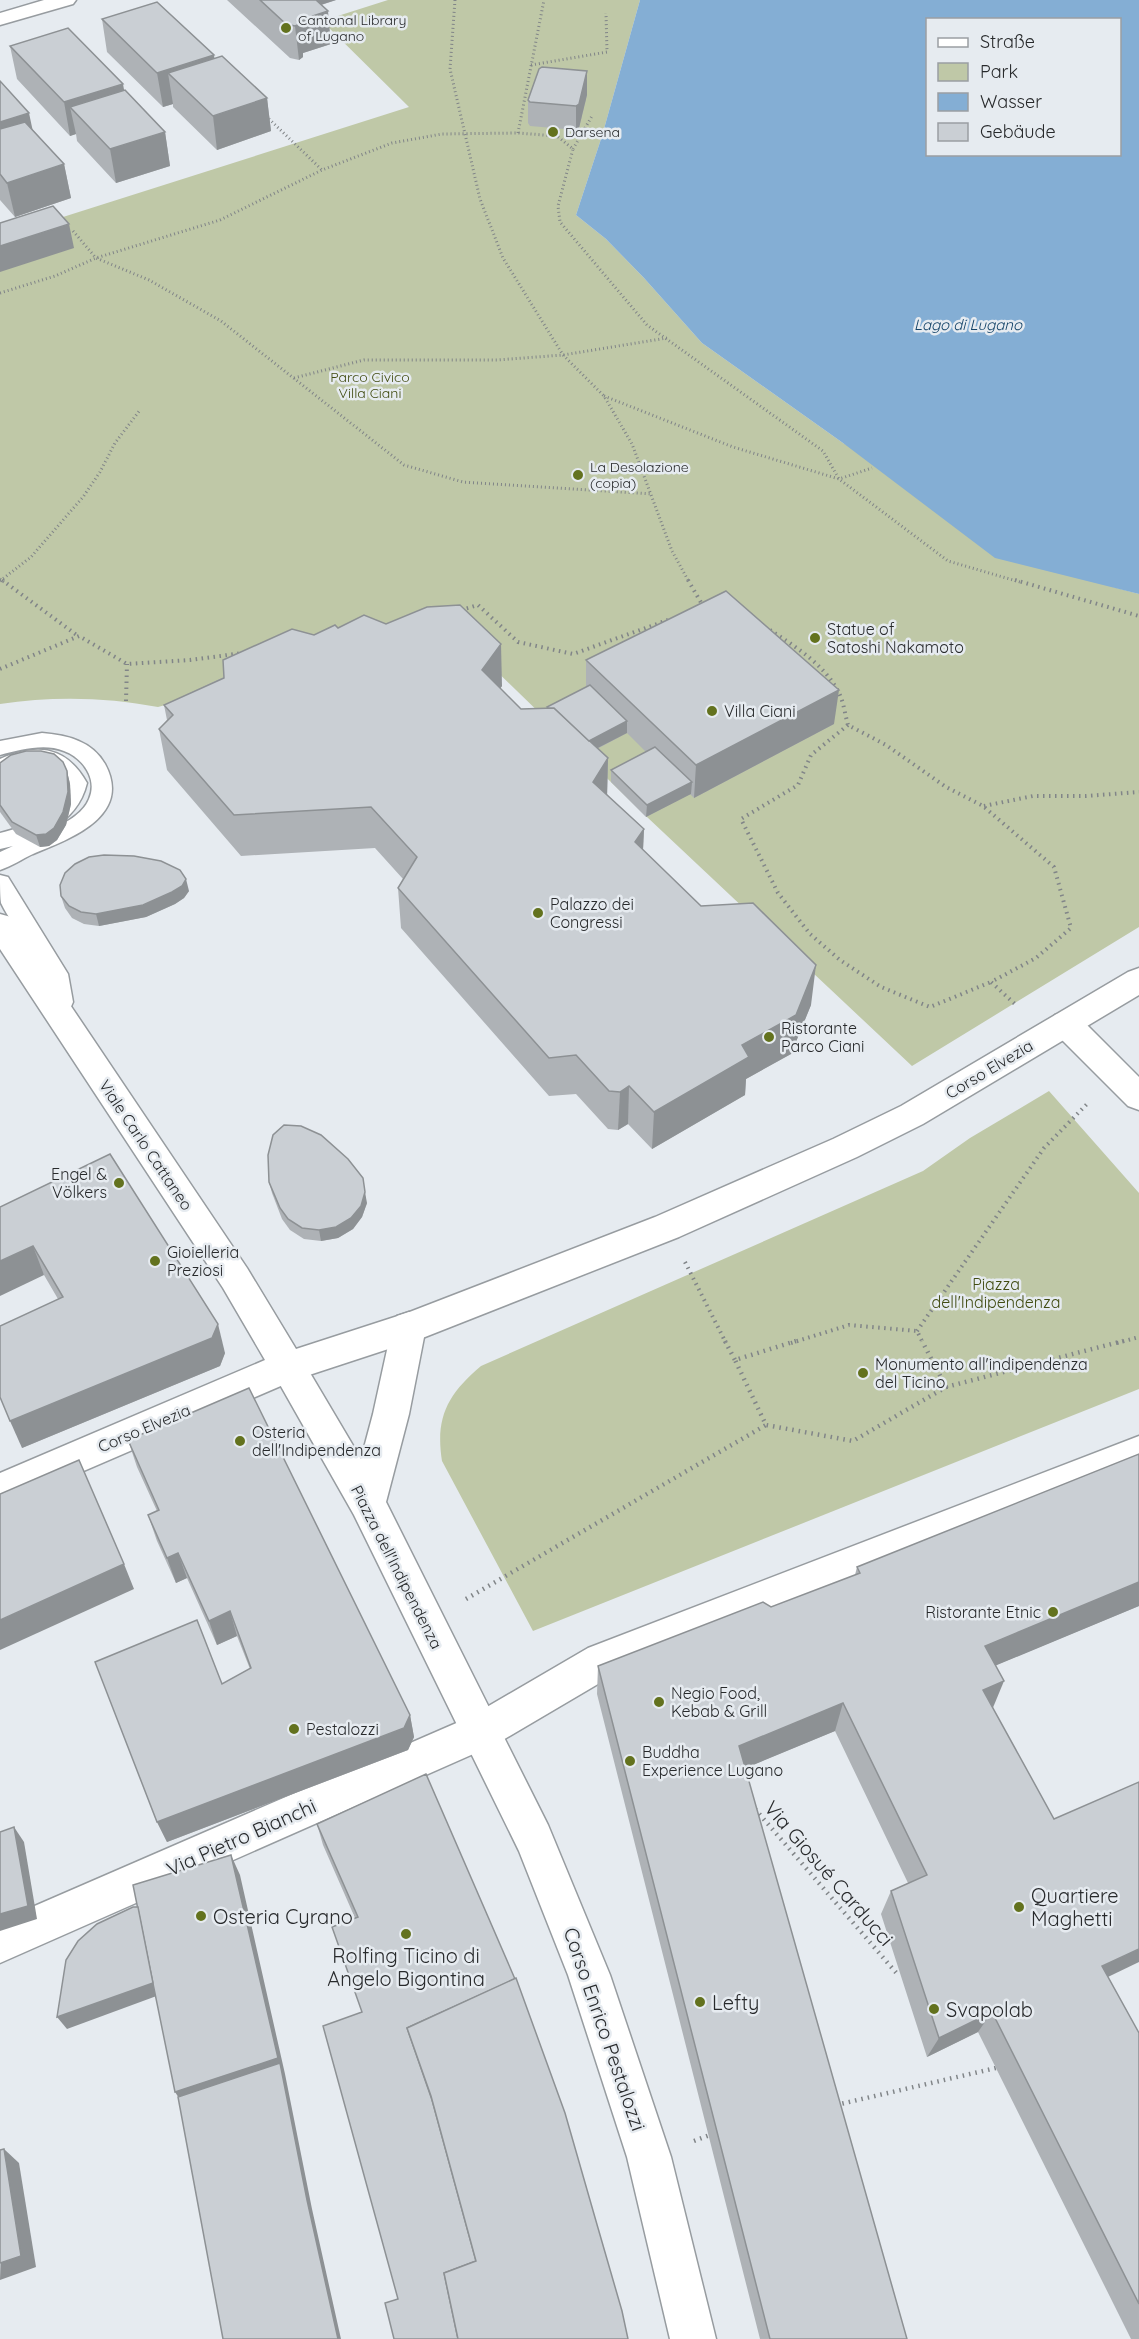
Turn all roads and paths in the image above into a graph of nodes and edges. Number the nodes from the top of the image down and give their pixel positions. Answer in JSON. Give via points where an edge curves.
{"nodes":[{"id":1,"x":66,"y":0,"type":"edge"},
{"id":2,"x":455,"y":0,"type":"edge"},
{"id":3,"x":544,"y":0,"type":"edge"},
{"id":4,"x":606,"y":14,"type":"dead end"},
{"id":5,"x":0,"y":19,"type":"edge"},
{"id":6,"x":531,"y":65,"type":"junction"},
{"id":7,"x":262,"y":112,"type":"edge"},
{"id":8,"x":592,"y":116,"type":"dead end"},
{"id":9,"x":465,"y":133,"type":"junction"},
{"id":10,"x":518,"y":133,"type":"junction"},
{"id":11,"x":573,"y":149,"type":"junction"},
{"id":12,"x":322,"y":170,"type":"junction"},
{"id":13,"x":73,"y":231,"type":"dead end"},
{"id":14,"x":96,"y":258,"type":"junction"},
{"id":15,"x":0,"y":293,"type":"edge"},
{"id":16,"x":667,"y":338,"type":"junction"},
{"id":17,"x":563,"y":355,"type":"junction"},
{"id":18,"x":293,"y":378,"type":"junction"},
{"id":19,"x":604,"y":396,"type":"junction"},
{"id":20,"x":140,"y":410,"type":"dead end"},
{"id":21,"x":872,"y":468,"type":"dead end"},
{"id":22,"x":839,"y":478,"type":"junction"},
{"id":23,"x":652,"y":494,"type":"junction"},
{"id":24,"x":0,"y":580,"type":"edge"},
{"id":25,"x":703,"y":607,"type":"edge"},
{"id":26,"x":457,"y":611,"type":"edge"},
{"id":27,"x":1139,"y":616,"type":"edge"},
{"id":28,"x":671,"y":619,"type":"edge"},
{"id":29,"x":763,"y":626,"type":"edge"},
{"id":30,"x":79,"y":636,"type":"junction"},
{"id":31,"x":248,"y":652,"type":"edge"},
{"id":32,"x":127,"y":664,"type":"junction"},
{"id":33,"x":0,"y":669,"type":"edge"},
{"id":34,"x":126,"y":701,"type":"dead end"},
{"id":35,"x":848,"y":725,"type":"junction"},
{"id":36,"x":0,"y":748,"type":"edge"},
{"id":37,"x":0,"y":767,"type":"edge"},
{"id":38,"x":1139,"y":792,"type":"edge"},
{"id":39,"x":983,"y":806,"type":"junction"},
{"id":40,"x":0,"y":841,"type":"edge"},
{"id":41,"x":0,"y":862,"type":"edge"},
{"id":42,"x":0,"y":883,"type":"edge"},
{"id":43,"x":0,"y":925,"type":"edge"},
{"id":44,"x":1139,"y":980,"type":"edge"},
{"id":45,"x":991,"y":982,"type":"junction"},
{"id":46,"x":58,"y":1012,"type":"junction"},
{"id":47,"x":1055,"y":1030,"type":"junction"},
{"id":48,"x":1116,"y":1074,"type":"junction"},
{"id":49,"x":1139,"y":1097,"type":"edge"},
{"id":50,"x":667,"y":1227,"type":"junction"},
{"id":51,"x":409,"y":1327,"type":"junction"},
{"id":52,"x":917,"y":1330,"type":"junction"},
{"id":53,"x":1139,"y":1336,"type":"edge"},
{"id":54,"x":735,"y":1360,"type":"junction"},
{"id":55,"x":288,"y":1367,"type":"junction"},
{"id":56,"x":946,"y":1387,"type":"junction"},
{"id":57,"x":766,"y":1425,"type":"junction"},
{"id":58,"x":1139,"y":1452,"type":"edge"},
{"id":59,"x":0,"y":1490,"type":"edge"},
{"id":60,"x":367,"y":1503,"type":"junction"},
{"id":61,"x":425,"y":1623,"type":"junction"},
{"id":62,"x":482,"y":1731,"type":"junction"},
{"id":63,"x":752,"y":1806,"type":"edge"},
{"id":64,"x":0,"y":1942,"type":"edge"},
{"id":65,"x":899,"y":1976,"type":"dead end"},
{"id":66,"x":996,"y":2068,"type":"dead end"},
{"id":67,"x":826,"y":2107,"type":"edge"},
{"id":68,"x":693,"y":2339,"type":"edge"}],
"edges":[{"from":1,"to":5,"type":"street"},
{"from":2,"to":9,"type":"path","via":[[450,69]]},
{"from":3,"to":6,"type":"path"},
{"from":4,"to":6,"type":"path","via":[[608,52]]},
{"from":6,"to":10,"type":"path"},
{"from":7,"to":12,"type":"path"},
{"from":8,"to":11,"type":"path"},
{"from":9,"to":10,"type":"path"},
{"from":9,"to":12,"type":"path","via":[[392,143]]},
{"from":9,"to":17,"type":"path","via":[[480,199],[503,258]]},
{"from":10,"to":11,"type":"path","via":[[557,136]]},
{"from":11,"to":16,"type":"path","via":[[558,206],[560,222],[647,325]]},
{"from":12,"to":14,"type":"path","via":[[220,220]]},
{"from":13,"to":14,"type":"path"},
{"from":14,"to":15,"type":"path"},
{"from":14,"to":18,"type":"path","via":[[149,280],[221,321]]},
{"from":16,"to":17,"type":"path"},
{"from":16,"to":22,"type":"path","via":[[823,451]]},
{"from":17,"to":18,"type":"path","via":[[497,360],[364,360]]},
{"from":17,"to":19,"type":"path"},
{"from":18,"to":23,"type":"path","via":[[404,465],[463,482]]},
{"from":19,"to":22,"type":"path","via":[[733,447]]},
{"from":19,"to":23,"type":"path","via":[[632,444]]},
{"from":20,"to":24,"type":"path","via":[[115,443],[83,498],[31,557]]},
{"from":21,"to":22,"type":"path"},
{"from":22,"to":27,"type":"path","via":[[948,561]]},
{"from":23,"to":25,"type":"path","via":[[672,551]]},
{"from":24,"to":30,"type":"path"},
{"from":26,"to":28,"type":"path","via":[[478,605],[518,642],[573,654]]},
{"from":29,"to":35,"type":"path","via":[[828,675],[840,695]]},
{"from":30,"to":32,"type":"path"},
{"from":30,"to":33,"type":"path"},
{"from":31,"to":32,"type":"path"},
{"from":32,"to":34,"type":"path"},
{"from":35,"to":39,"type":"path","via":[[886,744],[946,787]]},
{"from":35,"to":45,"type":"path","via":[[811,755],[798,785],[741,819],[778,893],[810,934],[881,987],[930,1007]]},
{"from":36,"to":41,"type":"lane","via":[[40,740],[66,743],[97,766],[102,786],[98,803],[80,822],[50,841]]},
{"from":37,"to":40,"type":"lane","via":[[30,757],[48,758],[66,766],[77,783],[74,798],[63,809],[23,833]]},
{"from":38,"to":39,"type":"path","via":[[1033,795]]},
{"from":39,"to":45,"type":"path","via":[[1054,867],[1071,928],[1036,958]]},
{"from":42,"to":46,"type":"lane","via":[[57,974],[63,1002]]},
{"from":43,"to":46,"type":"street","name":"Viale Carlo Cattaneo"},
{"from":44,"to":47,"type":"street","name":"Corso Elvezia"},
{"from":45,"to":47,"type":"path"},
{"from":46,"to":55,"type":"street","name":"Viale Carlo Cattaneo","via":[[235,1278]]},
{"from":47,"to":48,"type":"street"},
{"from":47,"to":50,"type":"street","name":"Corso Elvezia","via":[[912,1115]]},
{"from":48,"to":49,"type":"street"},
{"from":48,"to":52,"type":"path","via":[[1044,1148]]},
{"from":50,"to":51,"type":"street"},
{"from":50,"to":54,"type":"path"},
{"from":51,"to":55,"type":"street"},
{"from":51,"to":60,"type":"street"},
{"from":52,"to":54,"type":"path","via":[[849,1326]]},
{"from":52,"to":56,"type":"path"},
{"from":53,"to":56,"type":"path"},
{"from":54,"to":57,"type":"path"},
{"from":55,"to":59,"type":"street","name":"Corso Elvezia"},
{"from":55,"to":60,"type":"street","name":"Piazza dell'Indipendenza"},
{"from":56,"to":57,"type":"path","via":[[853,1441]]},
{"from":57,"to":61,"type":"path"},
{"from":58,"to":62,"type":"street","via":[[602,1660]]},
{"from":60,"to":61,"type":"street","name":"Piazza dell'Indipendenza"},
{"from":61,"to":62,"type":"street","name":"Piazza dell'Indipendenza"},
{"from":62,"to":64,"type":"street","name":"Via Pietro Bianchi"},
{"from":62,"to":68,"type":"street","name":"Corso Enrico Pestalozzi","via":[[534,1839],[589,1975],[649,2157]]},
{"from":63,"to":65,"type":"path","name":"Via Giosué Carducci"},
{"from":66,"to":67,"type":"path"}]}
